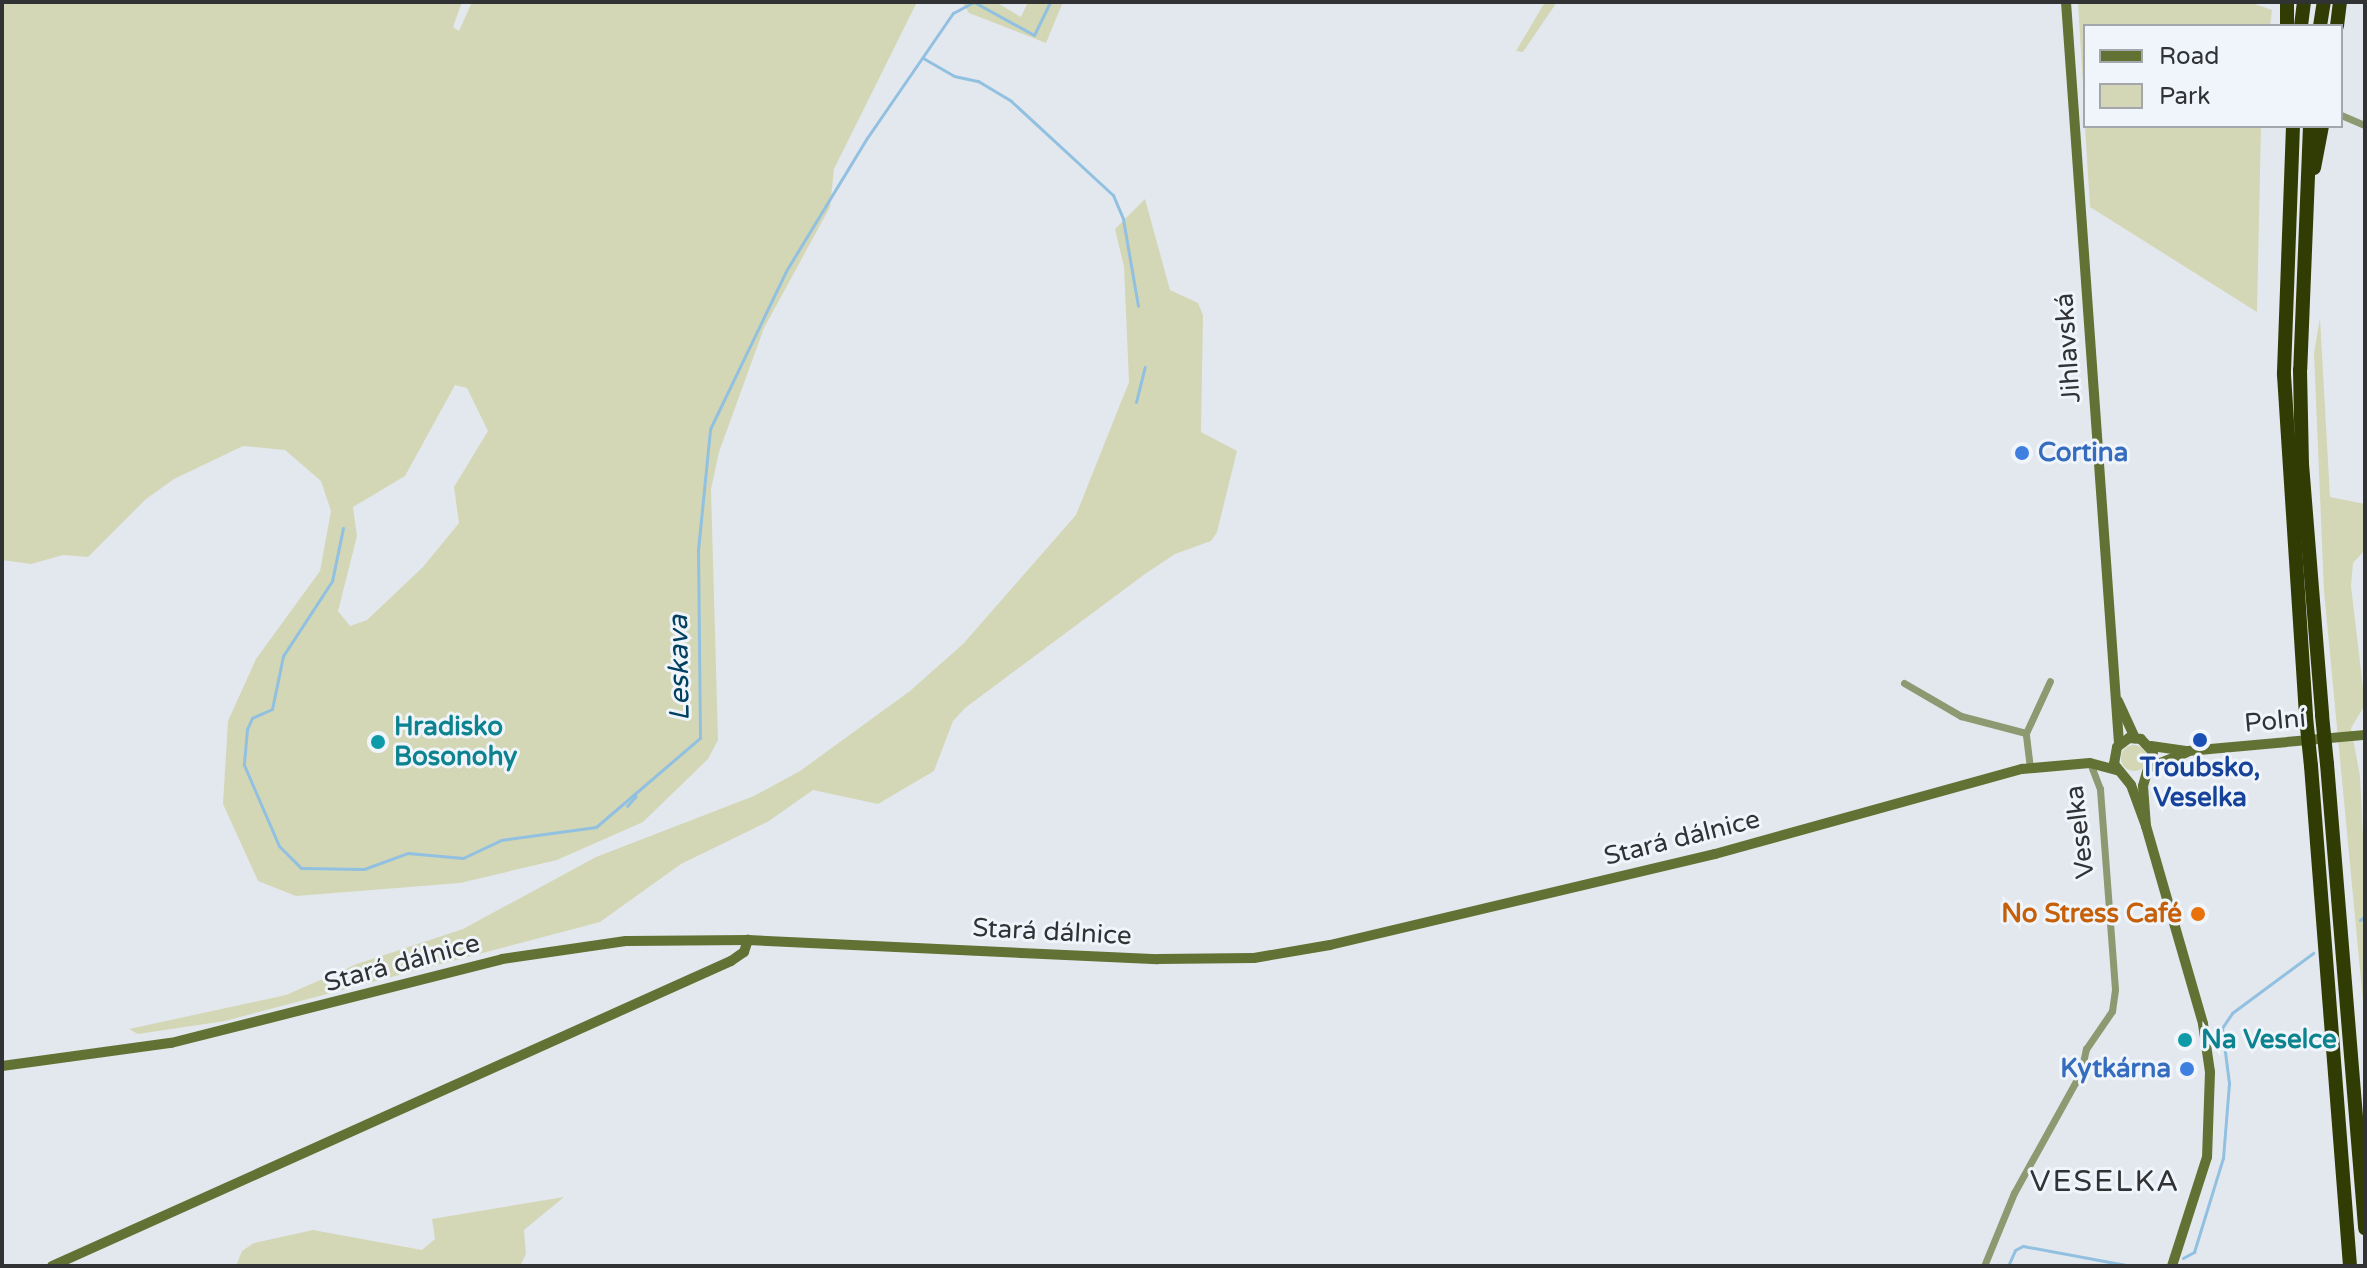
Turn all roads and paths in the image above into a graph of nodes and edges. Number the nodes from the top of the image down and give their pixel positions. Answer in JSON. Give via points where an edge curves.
{"nodes":[{"id":1,"x":2066,"y":2,"type":"edge"},
{"id":2,"x":2287,"y":2,"type":"edge"},
{"id":3,"x":2304,"y":2,"type":"edge"},
{"id":4,"x":2324,"y":2,"type":"edge"},
{"id":5,"x":2340,"y":2,"type":"edge"},
{"id":6,"x":2287,"y":24,"type":"edge"},
{"id":7,"x":2301,"y":24,"type":"edge"},
{"id":8,"x":2320,"y":24,"type":"edge"},
{"id":9,"x":2337,"y":24,"type":"edge"},
{"id":10,"x":2343,"y":116,"type":"edge"},
{"id":11,"x":2365,"y":125,"type":"edge"},
{"id":12,"x":2290,"y":128,"type":"edge"},
{"id":13,"x":2310,"y":128,"type":"edge"},
{"id":14,"x":2322,"y":128,"type":"edge"},
{"id":15,"x":2305,"y":216,"type":"junction"},
{"id":16,"x":2050,"y":681,"type":"dead end"},
{"id":17,"x":1904,"y":683,"type":"dead end"},
{"id":18,"x":2115,"y":692,"type":"junction"},
{"id":19,"x":2026,"y":733,"type":"junction"},
{"id":20,"x":2365,"y":735,"type":"edge"},
{"id":21,"x":2135,"y":738,"type":"junction"},
{"id":22,"x":2151,"y":746,"type":"junction"},
{"id":23,"x":2117,"y":748,"type":"junction"},
{"id":24,"x":2188,"y":751,"type":"junction"},
{"id":25,"x":2090,"y":763,"type":"junction"},
{"id":26,"x":2030,"y":768,"type":"junction"},
{"id":27,"x":2149,"y":770,"type":"junction"},
{"id":28,"x":2121,"y":773,"type":"junction"},
{"id":29,"x":2146,"y":826,"type":"junction"},
{"id":30,"x":748,"y":940,"type":"junction"},
{"id":31,"x":2,"y":1066,"type":"edge"},
{"id":32,"x":2365,"y":1228,"type":"edge"},
{"id":33,"x":52,"y":1266,"type":"edge"},
{"id":34,"x":1984,"y":1266,"type":"edge"},
{"id":35,"x":2172,"y":1266,"type":"edge"},
{"id":36,"x":2350,"y":1266,"type":"edge"}],
"edges":[{"from":1,"to":18,"type":"main road","name":"Jihlavská"},
{"from":2,"to":6,"type":"highway"},
{"from":3,"to":7,"type":"highway"},
{"from":4,"to":8,"type":"highway"},
{"from":5,"to":9,"type":"highway"},
{"from":10,"to":11,"type":"street"},
{"from":12,"to":36,"type":"highway","bridge":true,"via":[[2284,390]]},
{"from":13,"to":15,"type":"highway"},
{"from":14,"to":15,"type":"highway"},
{"from":15,"to":32,"type":"highway","bridge":true,"via":[[2302,464]]},
{"from":16,"to":19,"type":"street"},
{"from":17,"to":19,"type":"street","via":[[1961,716]]},
{"from":18,"to":21,"type":"main road","name":"Jihlavská"},
{"from":18,"to":23,"type":"main road","name":"Jihlavská"},
{"from":19,"to":26,"type":"street"},
{"from":20,"to":24,"type":"main road","name":"Polní"},
{"from":21,"to":22,"type":"main road"},
{"from":21,"to":23,"type":"main road"},
{"from":22,"to":24,"type":"main road","name":"Polní"},
{"from":22,"to":27,"type":"main road","name":"Jihlavská"},
{"from":23,"to":25,"type":"main road","name":"Stará dálnice"},
{"from":23,"to":28,"type":"main road","name":"Jihlavská"},
{"from":24,"to":27,"type":"main road","name":"Polní"},
{"from":25,"to":26,"type":"main road","name":"Stará dálnice"},
{"from":25,"to":28,"type":"main road","name":"Stará dálnice"},
{"from":25,"to":34,"type":"street","name":"Veselka","via":[[2100,789],[2115,989],[2112,1011],[2086,1049],[2077,1078],[2014,1193]]},
{"from":26,"to":30,"type":"main road","name":"Stará dálnice","via":[[1715,854],[1330,945],[1254,958],[1158,959]]},
{"from":27,"to":28,"type":"main road"},
{"from":27,"to":29,"type":"main road","name":"Jihlavská"},
{"from":28,"to":29,"type":"main road","name":"Jihlavská"},
{"from":29,"to":35,"type":"main road","name":"Jihlavská","via":[[2203,1024],[2210,1072],[2207,1157]]},
{"from":30,"to":31,"type":"main road","name":"Stará dálnice","via":[[626,941],[526,954],[224,1032]]},
{"from":30,"to":33,"type":"main road","via":[[744,952],[731,961]]}]}
